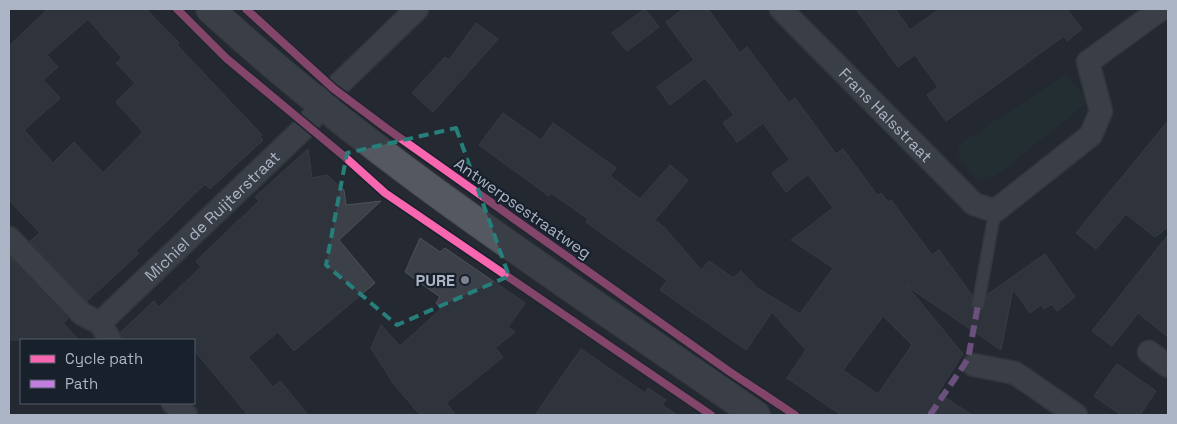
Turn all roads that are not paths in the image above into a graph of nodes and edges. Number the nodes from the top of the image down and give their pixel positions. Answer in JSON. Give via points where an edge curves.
{"nodes":[{"id":1,"x":210,"y":9,"type":"edge"},
{"id":2,"x":416,"y":9,"type":"edge"},
{"id":3,"x":781,"y":9,"type":"edge"},
{"id":4,"x":1161,"y":9,"type":"edge"},
{"id":5,"x":321,"y":106,"type":"junction"},
{"id":6,"x":995,"y":211,"type":"junction"},
{"id":7,"x":9,"y":238,"type":"edge"},
{"id":8,"x":978,"y":305,"type":"dead end"},
{"id":9,"x":105,"y":332,"type":"edge"},
{"id":10,"x":1149,"y":352,"type":"dead end"},
{"id":11,"x":974,"y":365,"type":"dead end"},
{"id":12,"x":1168,"y":366,"type":"edge"},
{"id":13,"x":174,"y":404,"type":"edge"},
{"id":14,"x":186,"y":415,"type":"edge"},
{"id":15,"x":756,"y":415,"type":"edge"},
{"id":16,"x":1076,"y":415,"type":"edge"}],
"edges":[{"from":1,"to":5,"type":"street"},
{"from":2,"to":5,"type":"street","name":"Michiel de Ruijterstraat","via":[[334,89]]},
{"from":3,"to":6,"type":"street","name":"Frans Halsstraat","via":[[974,204]]},
{"from":4,"to":6,"type":"street","via":[[1088,62],[1101,111],[1091,136]]},
{"from":5,"to":9,"type":"street","name":"Michiel de Ruijterstraat","via":[[306,126]]},
{"from":5,"to":15,"type":"street","via":[[445,200]]},
{"from":6,"to":8,"type":"lane"},
{"from":7,"to":9,"type":"street","via":[[82,314]]},
{"from":10,"to":12,"type":"street"},
{"from":11,"to":16,"type":"street","via":[[1015,372]]},
{"from":13,"to":14,"type":"street"}]}
